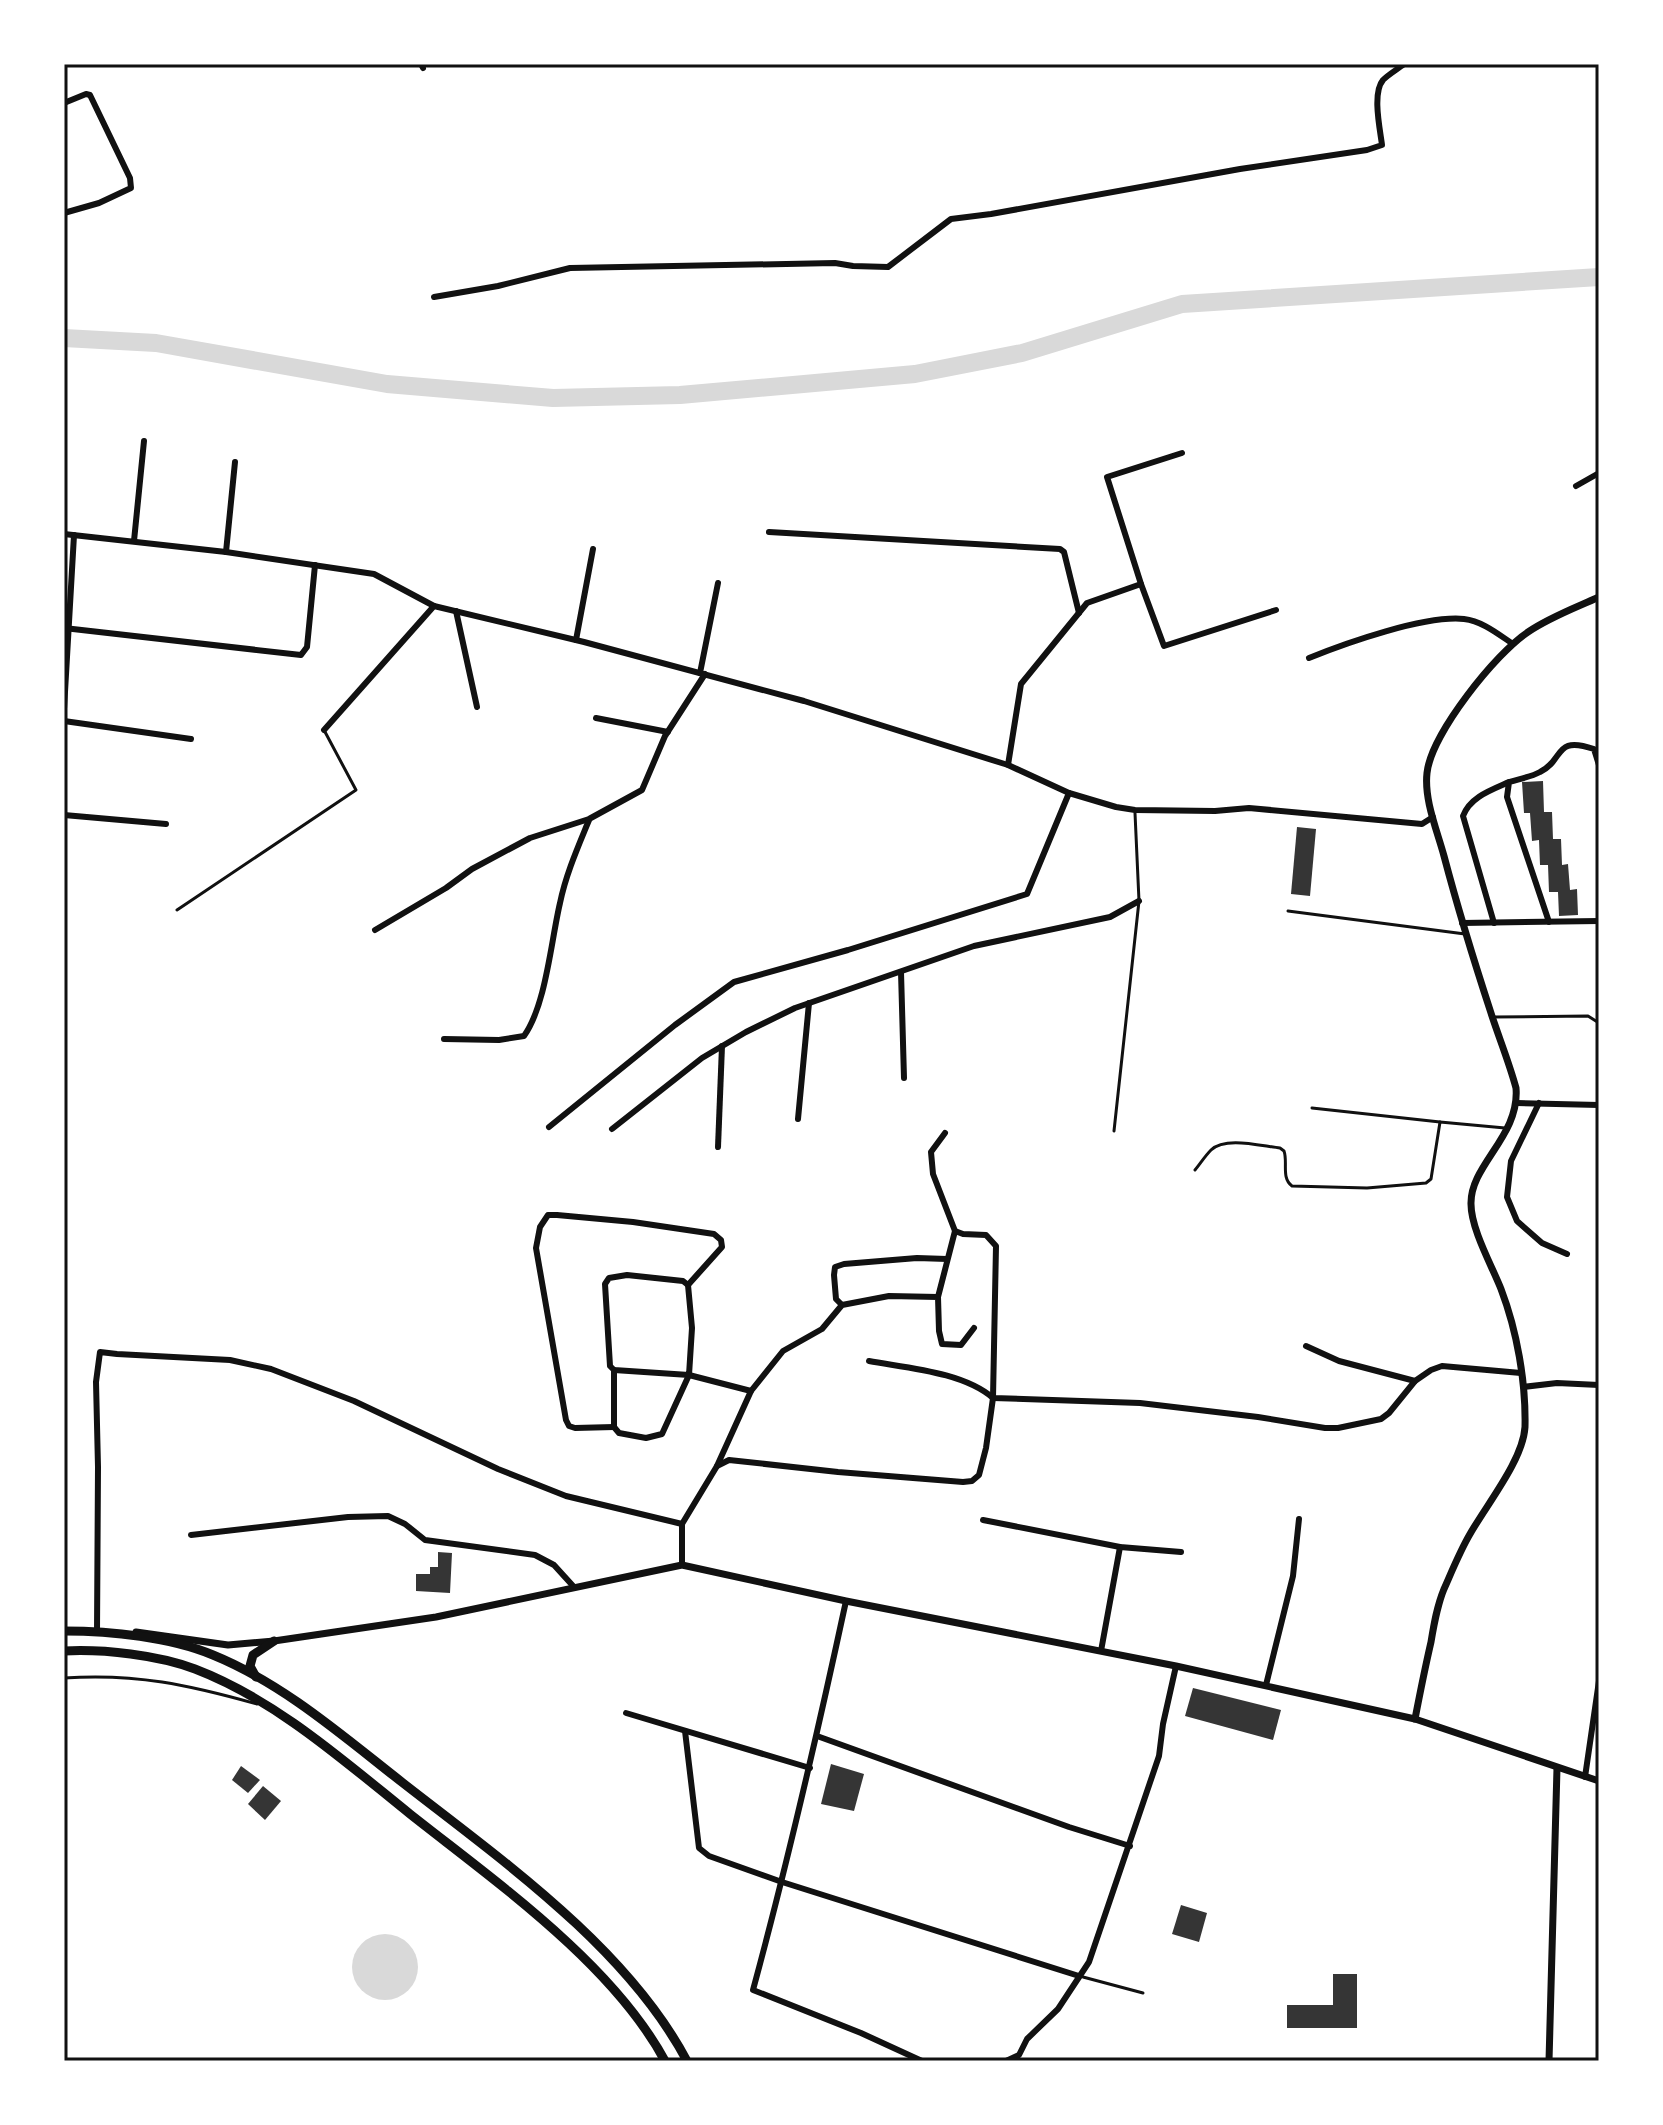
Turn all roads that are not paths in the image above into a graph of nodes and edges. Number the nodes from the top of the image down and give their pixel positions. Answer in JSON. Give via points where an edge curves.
{"nodes":[{"id":1,"x":1404,"y":64,"type":"edge"},
{"id":2,"x":64,"y":103,"type":"edge"},
{"id":3,"x":64,"y":213,"type":"edge"},
{"id":4,"x":434,"y":297,"type":"dead end"},
{"id":5,"x":144,"y":441,"type":"dead end"},
{"id":6,"x":1182,"y":453,"type":"dead end"},
{"id":7,"x":235,"y":462,"type":"dead end"},
{"id":8,"x":1599,"y":473,"type":"edge"},
{"id":9,"x":1576,"y":486,"type":"dead end"},
{"id":10,"x":769,"y":532,"type":"dead end"},
{"id":11,"x":64,"y":534,"type":"edge"},
{"id":12,"x":74,"y":535,"type":"junction"},
{"id":13,"x":134,"y":541,"type":"junction"},
{"id":14,"x":593,"y":549,"type":"dead end"},
{"id":15,"x":226,"y":552,"type":"junction"},
{"id":16,"x":315,"y":565,"type":"junction"},
{"id":17,"x":718,"y":583,"type":"dead end"},
{"id":18,"x":1141,"y":584,"type":"junction"},
{"id":19,"x":1599,"y":597,"type":"edge"},
{"id":20,"x":434,"y":606,"type":"junction"},
{"id":21,"x":1276,"y":610,"type":"dead end"},
{"id":22,"x":456,"y":611,"type":"junction"},
{"id":23,"x":1079,"y":613,"type":"junction"},
{"id":24,"x":66,"y":628,"type":"edge"},
{"id":25,"x":576,"y":640,"type":"junction"},
{"id":26,"x":1513,"y":644,"type":"junction"},
{"id":27,"x":1309,"y":658,"type":"dead end"},
{"id":28,"x":702,"y":674,"type":"junction"},
{"id":29,"x":477,"y":707,"type":"dead end"},
{"id":30,"x":64,"y":709,"type":"edge"},
{"id":31,"x":596,"y":718,"type":"dead end"},
{"id":32,"x":64,"y":721,"type":"edge"},
{"id":33,"x":324,"y":730,"type":"joint"},
{"id":34,"x":668,"y":732,"type":"junction"},
{"id":35,"x":191,"y":739,"type":"dead end"},
{"id":36,"x":1008,"y":765,"type":"junction"},
{"id":37,"x":1599,"y":765,"type":"edge"},
{"id":38,"x":1509,"y":782,"type":"junction"},
{"id":39,"x":1069,"y":793,"type":"junction"},
{"id":40,"x":1135,"y":810,"type":"junction"},
{"id":41,"x":64,"y":815,"type":"edge"},
{"id":42,"x":1433,"y":817,"type":"junction"},
{"id":43,"x":589,"y":819,"type":"junction"},
{"id":44,"x":166,"y":824,"type":"dead end"},
{"id":45,"x":1139,"y":901,"type":"junction"},
{"id":46,"x":177,"y":910,"type":"dead end"},
{"id":47,"x":1288,"y":911,"type":"dead end"},
{"id":48,"x":1599,"y":921,"type":"edge"},
{"id":49,"x":1549,"y":922,"type":"junction"},
{"id":50,"x":1462,"y":923,"type":"junction"},
{"id":51,"x":1494,"y":923,"type":"junction"},
{"id":52,"x":375,"y":930,"type":"dead end"},
{"id":53,"x":1465,"y":934,"type":"junction"},
{"id":54,"x":901,"y":972,"type":"junction"},
{"id":55,"x":809,"y":1003,"type":"junction"},
{"id":56,"x":1492,"y":1017,"type":"junction"},
{"id":57,"x":1599,"y":1023,"type":"edge"},
{"id":58,"x":444,"y":1039,"type":"dead end"},
{"id":59,"x":722,"y":1046,"type":"junction"},
{"id":60,"x":904,"y":1078,"type":"dead end"},
{"id":61,"x":1517,"y":1103,"type":"junction"},
{"id":62,"x":1539,"y":1103,"type":"junction"},
{"id":63,"x":1599,"y":1105,"type":"edge"},
{"id":64,"x":1312,"y":1108,"type":"dead end"},
{"id":65,"x":798,"y":1119,"type":"dead end"},
{"id":66,"x":1440,"y":1122,"type":"junction"},
{"id":67,"x":549,"y":1127,"type":"dead end"},
{"id":68,"x":1508,"y":1128,"type":"junction"},
{"id":69,"x":612,"y":1129,"type":"dead end"},
{"id":70,"x":1114,"y":1131,"type":"dead end"},
{"id":71,"x":945,"y":1133,"type":"dead end"},
{"id":72,"x":718,"y":1147,"type":"dead end"},
{"id":73,"x":1195,"y":1170,"type":"dead end"},
{"id":74,"x":955,"y":1231,"type":"junction"},
{"id":75,"x":1567,"y":1254,"type":"dead end"},
{"id":76,"x":947,"y":1259,"type":"junction"},
{"id":77,"x":688,"y":1285,"type":"junction"},
{"id":78,"x":938,"y":1297,"type":"junction"},
{"id":79,"x":842,"y":1305,"type":"junction"},
{"id":80,"x":974,"y":1328,"type":"dead end"},
{"id":81,"x":1306,"y":1346,"type":"dead end"},
{"id":82,"x":869,"y":1361,"type":"dead end"},
{"id":83,"x":614,"y":1370,"type":"junction"},
{"id":84,"x":1521,"y":1373,"type":"junction"},
{"id":85,"x":689,"y":1375,"type":"junction"},
{"id":86,"x":1415,"y":1381,"type":"junction"},
{"id":87,"x":1599,"y":1385,"type":"edge"},
{"id":88,"x":1523,"y":1387,"type":"junction"},
{"id":89,"x":751,"y":1391,"type":"junction"},
{"id":90,"x":993,"y":1398,"type":"junction"},
{"id":91,"x":614,"y":1427,"type":"junction"},
{"id":92,"x":717,"y":1466,"type":"junction"},
{"id":93,"x":1299,"y":1519,"type":"dead end"},
{"id":94,"x":983,"y":1520,"type":"dead end"},
{"id":95,"x":682,"y":1524,"type":"junction"},
{"id":96,"x":191,"y":1535,"type":"dead end"},
{"id":97,"x":1120,"y":1547,"type":"junction"},
{"id":98,"x":1181,"y":1552,"type":"dead end"},
{"id":99,"x":682,"y":1565,"type":"junction"},
{"id":100,"x":574,"y":1587,"type":"junction"},
{"id":101,"x":846,"y":1601,"type":"junction"},
{"id":102,"x":64,"y":1631,"type":"edge"},
{"id":103,"x":97,"y":1632,"type":"junction"},
{"id":104,"x":274,"y":1641,"type":"junction"},
{"id":105,"x":64,"y":1651,"type":"edge"},
{"id":106,"x":1101,"y":1651,"type":"junction"},
{"id":107,"x":1176,"y":1666,"type":"junction"},
{"id":108,"x":256,"y":1677,"type":"junction"},
{"id":109,"x":64,"y":1678,"type":"edge"},
{"id":110,"x":1599,"y":1681,"type":"edge"},
{"id":111,"x":1266,"y":1685,"type":"junction"},
{"id":112,"x":267,"y":1707,"type":"junction"},
{"id":113,"x":626,"y":1713,"type":"dead end"},
{"id":114,"x":1415,"y":1719,"type":"junction"},
{"id":115,"x":685,"y":1731,"type":"junction"},
{"id":116,"x":817,"y":1736,"type":"junction"},
{"id":117,"x":810,"y":1768,"type":"junction"},
{"id":118,"x":1557,"y":1768,"type":"junction"},
{"id":119,"x":1585,"y":1777,"type":"junction"},
{"id":120,"x":1599,"y":1781,"type":"edge"},
{"id":121,"x":1130,"y":1846,"type":"junction"},
{"id":122,"x":782,"y":1882,"type":"junction"},
{"id":123,"x":1079,"y":1976,"type":"junction"},
{"id":124,"x":1143,"y":1993,"type":"dead end"},
{"id":125,"x":665,"y":2061,"type":"edge"},
{"id":126,"x":687,"y":2061,"type":"edge"},
{"id":127,"x":922,"y":2061,"type":"edge"},
{"id":128,"x":1006,"y":2061,"type":"edge"},
{"id":129,"x":1549,"y":2061,"type":"edge"}],
"edges":[{"from":1,"to":4,"type":"street","via":[[1378,90],[1382,145],[951,219],[888,267],[835,263],[570,268]]},
{"from":2,"to":3,"type":"street","via":[[90,95],[131,188]]},
{"from":5,"to":13,"type":"street"},
{"from":6,"to":18,"type":"street","via":[[1107,477]]},
{"from":7,"to":15,"type":"street"},
{"from":8,"to":9,"type":"street"},
{"from":10,"to":23,"type":"street","via":[[1060,549]]},
{"from":11,"to":12,"type":"street"},
{"from":12,"to":13,"type":"street"},
{"from":12,"to":24,"type":"street"},
{"from":13,"to":15,"type":"street"},
{"from":14,"to":25,"type":"street"},
{"from":15,"to":16,"type":"street"},
{"from":16,"to":20,"type":"street","via":[[374,574]]},
{"from":16,"to":24,"type":"street","via":[[307,647],[301,655]]},
{"from":17,"to":28,"type":"street"},
{"from":18,"to":21,"type":"street","via":[[1164,646]]},
{"from":18,"to":23,"type":"street","via":[[1087,603]]},
{"from":19,"to":26,"type":"street","via":[[1543,623]]},
{"from":20,"to":22,"type":"street"},
{"from":20,"to":33,"type":"street"},
{"from":22,"to":25,"type":"street"},
{"from":22,"to":29,"type":"street"},
{"from":23,"to":36,"type":"street","via":[[1021,684]]},
{"from":24,"to":30,"type":"street"},
{"from":25,"to":28,"type":"street"},
{"from":26,"to":27,"type":"street","via":[[1475,622],[1448,619],[1384,632]]},
{"from":26,"to":42,"type":"street","via":[[1440,736],[1426,779]]},
{"from":28,"to":34,"type":"street"},
{"from":28,"to":36,"type":"street"},
{"from":31,"to":34,"type":"street"},
{"from":32,"to":35,"type":"street"},
{"from":33,"to":46,"type":"lane","via":[[356,790]]},
{"from":34,"to":43,"type":"street","via":[[642,790]]},
{"from":36,"to":39,"type":"street"},
{"from":37,"to":38,"type":"street","via":[[1594,749],[1571,745],[1540,773]]},
{"from":38,"to":49,"type":"street","via":[[1507,797]]},
{"from":38,"to":51,"type":"street","via":[[1479,796],[1463,816]]},
{"from":39,"to":40,"type":"street"},
{"from":39,"to":67,"type":"street","via":[[1027,894],[734,982]]},
{"from":40,"to":42,"type":"street","via":[[1249,808],[1422,824]]},
{"from":40,"to":45,"type":"lane"},
{"from":41,"to":44,"type":"street"},
{"from":42,"to":50,"type":"street"},
{"from":43,"to":52,"type":"street","via":[[530,838]]},
{"from":43,"to":58,"type":"street","via":[[560,900],[532,1025],[524,1036],[499,1040]]},
{"from":45,"to":54,"type":"street","via":[[1110,917],[974,946]]},
{"from":45,"to":70,"type":"lane"},
{"from":47,"to":53,"type":"lane"},
{"from":48,"to":49,"type":"street"},
{"from":49,"to":51,"type":"street"},
{"from":50,"to":51,"type":"street"},
{"from":50,"to":53,"type":"street"},
{"from":53,"to":56,"type":"street"},
{"from":54,"to":55,"type":"street"},
{"from":54,"to":60,"type":"street"},
{"from":55,"to":59,"type":"street"},
{"from":55,"to":65,"type":"street"},
{"from":56,"to":57,"type":"lane","via":[[1588,1016]]},
{"from":56,"to":61,"type":"street"},
{"from":59,"to":69,"type":"street"},
{"from":59,"to":72,"type":"street"},
{"from":61,"to":62,"type":"street"},
{"from":61,"to":68,"type":"street"},
{"from":62,"to":63,"type":"street"},
{"from":62,"to":75,"type":"street","via":[[1511,1161],[1507,1197],[1517,1221],[1542,1243]]},
{"from":64,"to":66,"type":"lane"},
{"from":66,"to":68,"type":"lane"},
{"from":66,"to":73,"type":"lane","via":[[1426,1183],[1292,1186],[1280,1148],[1230,1142],[1212,1148]]},
{"from":68,"to":84,"type":"street","via":[[1479,1177],[1470,1206],[1515,1332]]},
{"from":71,"to":74,"type":"street","via":[[931,1152],[933,1174]]},
{"from":74,"to":76,"type":"street"},
{"from":74,"to":90,"type":"street","via":[[986,1235],[996,1246]]},
{"from":76,"to":78,"type":"street"},
{"from":76,"to":79,"type":"street","via":[[835,1267],[836,1299]]},
{"from":77,"to":83,"type":"street","via":[[627,1275],[609,1278],[605,1284]]},
{"from":77,"to":85,"type":"street"},
{"from":77,"to":91,"type":"street","via":[[722,1247],[714,1234],[557,1215],[548,1215],[540,1227],[536,1248],[566,1420],[575,1428]]},
{"from":78,"to":79,"type":"street","via":[[889,1296]]},
{"from":78,"to":80,"type":"street","via":[[942,1344],[961,1345]]},
{"from":79,"to":89,"type":"street","via":[[822,1329],[783,1351]]},
{"from":81,"to":86,"type":"street","via":[[1339,1361]]},
{"from":82,"to":90,"type":"street","via":[[961,1381]]},
{"from":83,"to":85,"type":"street"},
{"from":83,"to":91,"type":"street"},
{"from":84,"to":86,"type":"street","via":[[1442,1366]]},
{"from":84,"to":88,"type":"street"},
{"from":85,"to":89,"type":"street"},
{"from":85,"to":91,"type":"street","via":[[662,1434],[646,1438],[619,1433]]},
{"from":86,"to":90,"type":"street","via":[[1381,1419],[1338,1428],[1140,1403]]},
{"from":87,"to":88,"type":"street"},
{"from":88,"to":114,"type":"street","via":[[1520,1450],[1469,1537],[1440,1600]]},
{"from":89,"to":92,"type":"street"},
{"from":90,"to":92,"type":"street","via":[[979,1475],[972,1481],[729,1460]]},
{"from":92,"to":95,"type":"street"},
{"from":93,"to":111,"type":"street","via":[[1293,1576]]},
{"from":94,"to":97,"type":"street"},
{"from":95,"to":99,"type":"street"},
{"from":95,"to":103,"type":"street","via":[[566,1496],[271,1369],[230,1360],[100,1352]]},
{"from":96,"to":100,"type":"street","via":[[388,1516],[425,1540],[535,1555],[554,1565]]},
{"from":97,"to":98,"type":"street"},
{"from":97,"to":106,"type":"street"},
{"from":99,"to":100,"type":"street"},
{"from":99,"to":101,"type":"street"},
{"from":100,"to":104,"type":"street","via":[[436,1617]]},
{"from":101,"to":106,"type":"street"},
{"from":101,"to":116,"type":"street"},
{"from":102,"to":103,"type":"main road"},
{"from":103,"to":104,"type":"street","via":[[156,1633],[228,1645]]},
{"from":103,"to":108,"type":"main road","via":[[194,1648]]},
{"from":104,"to":108,"type":"main road","via":[[253,1655],[250,1666]]},
{"from":105,"to":112,"type":"main road","via":[[128,1655],[194,1668]]},
{"from":106,"to":107,"type":"street"},
{"from":107,"to":111,"type":"street"},
{"from":107,"to":121,"type":"street","via":[[1159,1756]]},
{"from":108,"to":126,"type":"main road","via":[[341,1735],[580,1928],[653,2008]]},
{"from":109,"to":112,"type":"lane","via":[[142,1678]]},
{"from":110,"to":119,"type":"street"},
{"from":111,"to":114,"type":"street"},
{"from":112,"to":125,"type":"main road","via":[[337,1756],[569,1943],[618,1995]]},
{"from":113,"to":115,"type":"street"},
{"from":114,"to":118,"type":"street"},
{"from":115,"to":117,"type":"street"},
{"from":115,"to":122,"type":"street","via":[[699,1848]]},
{"from":116,"to":117,"type":"street"},
{"from":116,"to":121,"type":"street"},
{"from":117,"to":122,"type":"street"},
{"from":118,"to":119,"type":"street"},
{"from":118,"to":129,"type":"street"},
{"from":119,"to":120,"type":"street"},
{"from":121,"to":123,"type":"street","via":[[1089,1962]]},
{"from":122,"to":123,"type":"street"},
{"from":122,"to":127,"type":"street","via":[[753,1990]]},
{"from":123,"to":124,"type":"lane"},
{"from":123,"to":128,"type":"street","via":[[1019,2055]]}]}
